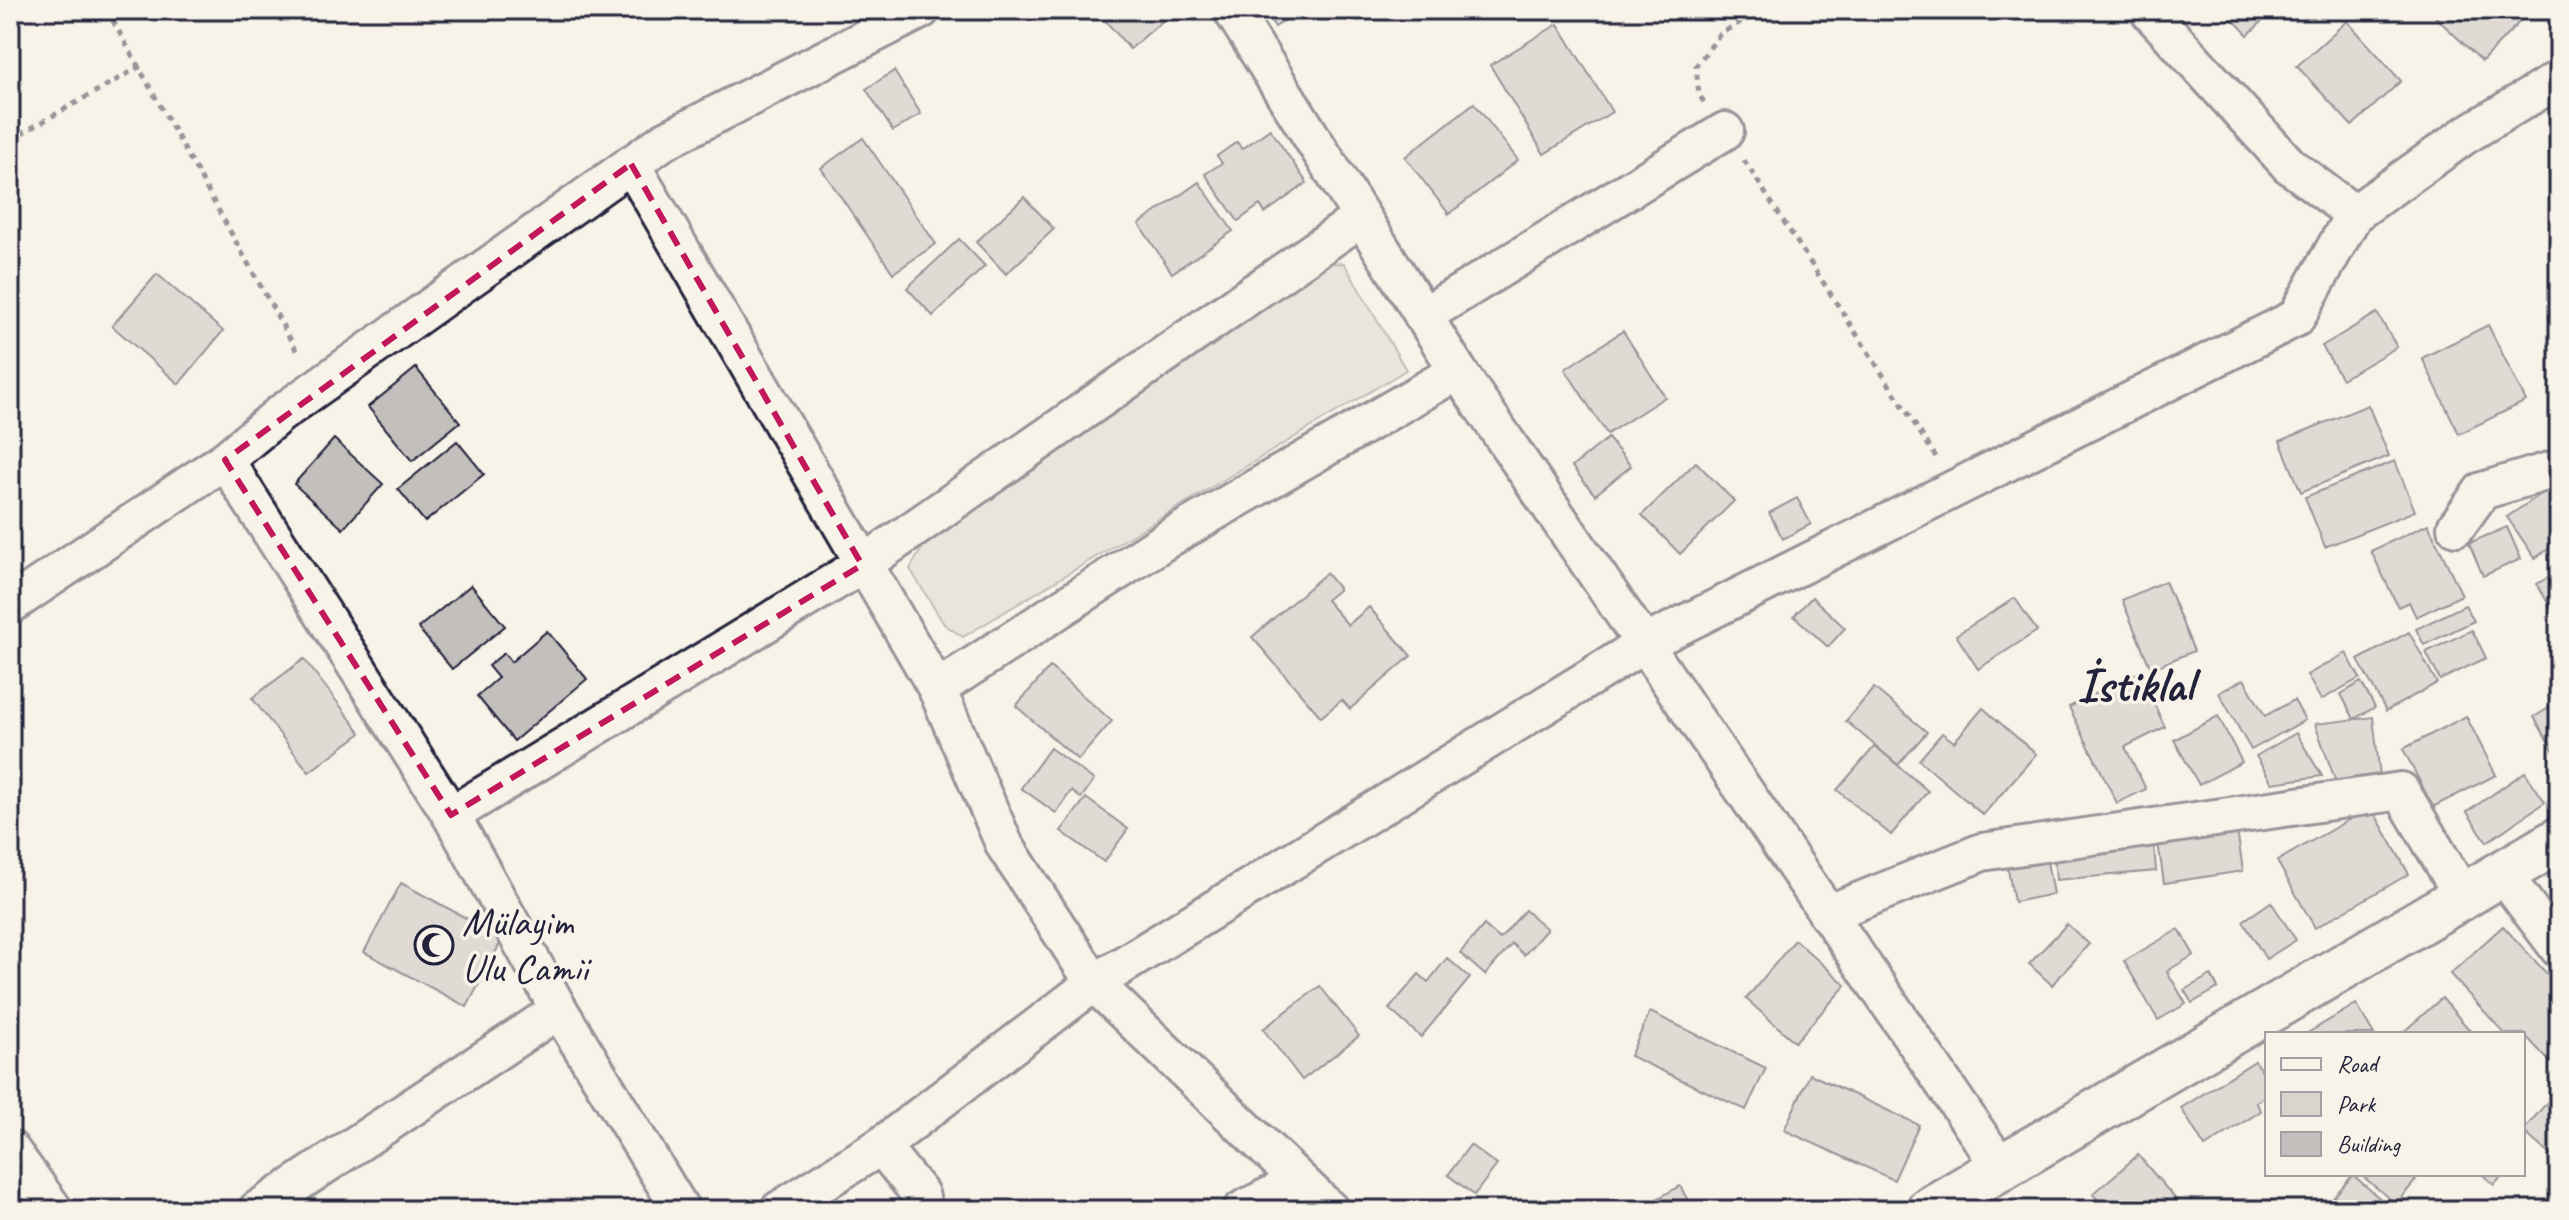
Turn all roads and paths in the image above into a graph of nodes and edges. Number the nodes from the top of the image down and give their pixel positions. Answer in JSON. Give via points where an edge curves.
{"nodes":[{"id":1,"x":107,"y":10,"type":"edge"},
{"id":2,"x":921,"y":10,"type":"edge"},
{"id":3,"x":1232,"y":10,"type":"edge"},
{"id":4,"x":1761,"y":10,"type":"edge"},
{"id":5,"x":2148,"y":10,"type":"edge"},
{"id":6,"x":141,"y":66,"type":"junction"},
{"id":7,"x":2559,"y":79,"type":"edge"},
{"id":8,"x":1725,"y":131,"type":"junction"},
{"id":9,"x":10,"y":140,"type":"edge"},
{"id":10,"x":631,"y":164,"type":"junction"},
{"id":11,"x":2354,"y":214,"type":"junction"},
{"id":12,"x":1361,"y":218,"type":"junction"},
{"id":13,"x":1423,"y":316,"type":"junction"},
{"id":14,"x":1458,"y":371,"type":"junction"},
{"id":15,"x":317,"y":387,"type":"junction"},
{"id":16,"x":225,"y":460,"type":"junction"},
{"id":17,"x":2559,"y":468,"type":"edge"},
{"id":18,"x":1957,"y":488,"type":"junction"},
{"id":19,"x":2456,"y":527,"type":"dead end"},
{"id":20,"x":862,"y":565,"type":"junction"},
{"id":21,"x":10,"y":605,"type":"edge"},
{"id":22,"x":1646,"y":643,"type":"junction"},
{"id":23,"x":937,"y":689,"type":"junction"},
{"id":24,"x":451,"y":815,"type":"junction"},
{"id":25,"x":2559,"y":840,"type":"edge"},
{"id":26,"x":2502,"y":873,"type":"junction"},
{"id":27,"x":2462,"y":895,"type":"junction"},
{"id":28,"x":1827,"y":914,"type":"junction"},
{"id":29,"x":2559,"y":949,"type":"edge"},
{"id":30,"x":1094,"y":983,"type":"junction"},
{"id":31,"x":559,"y":1010,"type":"junction"},
{"id":32,"x":881,"y":1146,"type":"junction"},
{"id":33,"x":10,"y":1149,"type":"edge"},
{"id":34,"x":2002,"y":1169,"type":"junction"},
{"id":35,"x":1299,"y":1181,"type":"junction"},
{"id":36,"x":54,"y":1210,"type":"edge"},
{"id":37,"x":257,"y":1210,"type":"edge"},
{"id":38,"x":681,"y":1210,"type":"edge"},
{"id":39,"x":779,"y":1210,"type":"edge"},
{"id":40,"x":924,"y":1210,"type":"edge"},
{"id":41,"x":1242,"y":1210,"type":"edge"},
{"id":42,"x":1330,"y":1210,"type":"edge"},
{"id":43,"x":1929,"y":1210,"type":"edge"}],
"edges":[{"from":1,"to":6,"type":"path"},
{"from":2,"to":10,"type":"street","via":[[664,141]]},
{"from":3,"to":12,"type":"street"},
{"from":4,"to":8,"type":"path","via":[[1720,34],[1696,66],[1699,95]]},
{"from":5,"to":11,"type":"street","via":[[2289,165]]},
{"from":6,"to":9,"type":"path"},
{"from":6,"to":15,"type":"path"},
{"from":7,"to":11,"type":"street","via":[[2464,136]]},
{"from":8,"to":13,"type":"street"},
{"from":8,"to":18,"type":"path"},
{"from":10,"to":15,"type":"street"},
{"from":10,"to":20,"type":"street"},
{"from":11,"to":18,"type":"street","via":[[2296,318]]},
{"from":12,"to":13,"type":"street"},
{"from":12,"to":20,"type":"street"},
{"from":13,"to":14,"type":"street"},
{"from":14,"to":22,"type":"street"},
{"from":14,"to":23,"type":"street","via":[[1171,537]]},
{"from":15,"to":16,"type":"street"},
{"from":16,"to":21,"type":"street"},
{"from":16,"to":24,"type":"street"},
{"from":17,"to":19,"type":"street","via":[[2482,491]]},
{"from":18,"to":22,"type":"street"},
{"from":20,"to":23,"type":"street"},
{"from":20,"to":24,"type":"street"},
{"from":22,"to":28,"type":"street"},
{"from":22,"to":30,"type":"street"},
{"from":23,"to":30,"type":"street","via":[[1005,846]]},
{"from":24,"to":31,"type":"street"},
{"from":25,"to":26,"type":"main road"},
{"from":26,"to":27,"type":"main road"},
{"from":26,"to":29,"type":"street"},
{"from":27,"to":28,"type":"street","via":[[2401,791],[1982,852]]},
{"from":27,"to":34,"type":"main road"},
{"from":28,"to":34,"type":"street"},
{"from":30,"to":32,"type":"street"},
{"from":30,"to":35,"type":"street"},
{"from":31,"to":37,"type":"street"},
{"from":31,"to":38,"type":"street"},
{"from":32,"to":39,"type":"street"},
{"from":32,"to":40,"type":"street","via":[[920,1194]]},
{"from":33,"to":36,"type":"street"},
{"from":34,"to":43,"type":"main road"},
{"from":35,"to":41,"type":"street"},
{"from":35,"to":42,"type":"street"}]}
